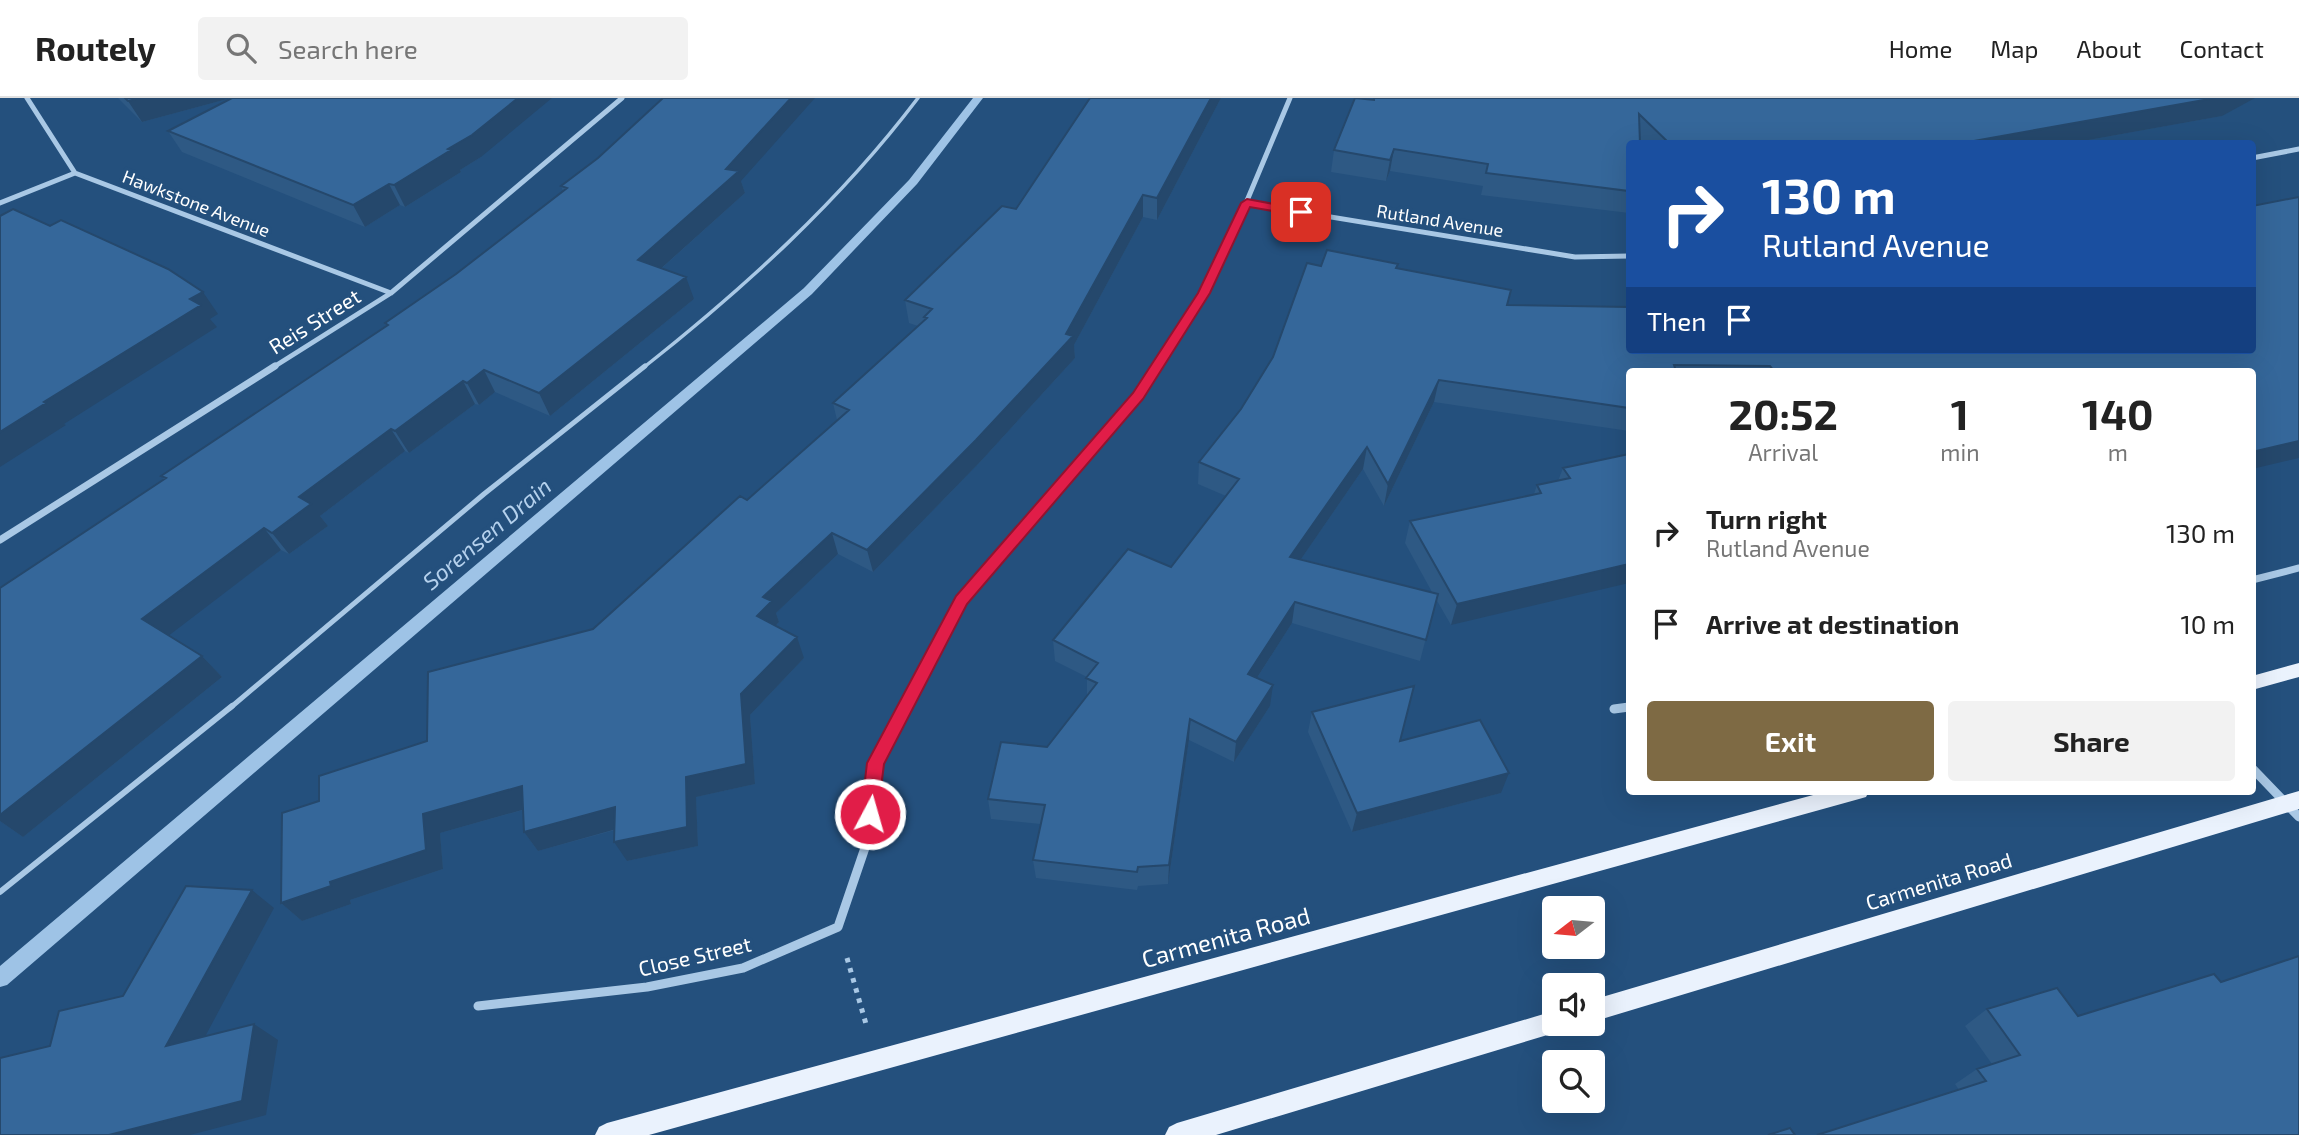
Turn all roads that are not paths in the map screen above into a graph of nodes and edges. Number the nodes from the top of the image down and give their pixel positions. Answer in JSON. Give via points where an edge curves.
{"nodes":[{"id":1,"x":27,"y":98,"type":"edge"},
{"id":2,"x":622,"y":98,"type":"edge"},
{"id":3,"x":918,"y":98,"type":"edge"},
{"id":4,"x":1290,"y":98,"type":"edge"},
{"id":5,"x":2299,"y":149,"type":"edge"},
{"id":6,"x":2256,"y":157,"type":"edge"},
{"id":7,"x":75,"y":173,"type":"junction"},
{"id":8,"x":0,"y":203,"type":"edge"},
{"id":9,"x":1247,"y":203,"type":"junction"},
{"id":10,"x":1626,"y":256,"type":"edge"},
{"id":11,"x":391,"y":293,"type":"junction"},
{"id":12,"x":0,"y":540,"type":"edge"},
{"id":13,"x":2299,"y":568,"type":"edge"},
{"id":14,"x":2256,"y":579,"type":"edge"},
{"id":15,"x":2299,"y":670,"type":"edge"},
{"id":16,"x":2256,"y":682,"type":"edge"},
{"id":17,"x":1626,"y":708,"type":"edge"},
{"id":18,"x":1614,"y":709,"type":"dead end"},
{"id":19,"x":2256,"y":772,"type":"edge"},
{"id":20,"x":1844,"y":795,"type":"edge"},
{"id":21,"x":2295,"y":806,"type":"edge"},
{"id":22,"x":0,"y":892,"type":"edge"},
{"id":23,"x":478,"y":1006,"type":"dead end"},
{"id":24,"x":1605,"y":1007,"type":"edge"},
{"id":25,"x":1542,"y":1026,"type":"edge"},
{"id":26,"x":607,"y":1135,"type":"edge"},
{"id":27,"x":1177,"y":1135,"type":"edge"}],
"edges":[{"from":1,"to":7,"type":"street"},
{"from":2,"to":11,"type":"street","name":"Reis Street"},
{"from":3,"to":22,"type":"lane","via":[[890,135],[802,229],[725,303],[484,494],[243,697]]},
{"from":4,"to":9,"type":"street"},
{"from":5,"to":6,"type":"street"},
{"from":7,"to":8,"type":"street"},
{"from":7,"to":11,"type":"street","name":"Hawkstone Avenue"},
{"from":9,"to":10,"type":"street","name":"Rutland Avenue","via":[[1575,257]]},
{"from":9,"to":23,"type":"street","name":"Close Street","via":[[1204,293],[1138,396],[961,600],[876,763],[868,839],[838,927],[743,968],[647,988]]},
{"from":11,"to":12,"type":"street","name":"Reis Street"},
{"from":13,"to":14,"type":"street"},
{"from":15,"to":16,"type":"main road"},
{"from":17,"to":18,"type":"street"},
{"from":19,"to":21,"type":"street"},
{"from":20,"to":26,"type":"main road","name":"Carmenita Road"},
{"from":21,"to":24,"type":"main road","name":"Carmenita Road"},
{"from":25,"to":27,"type":"main road"}]}
